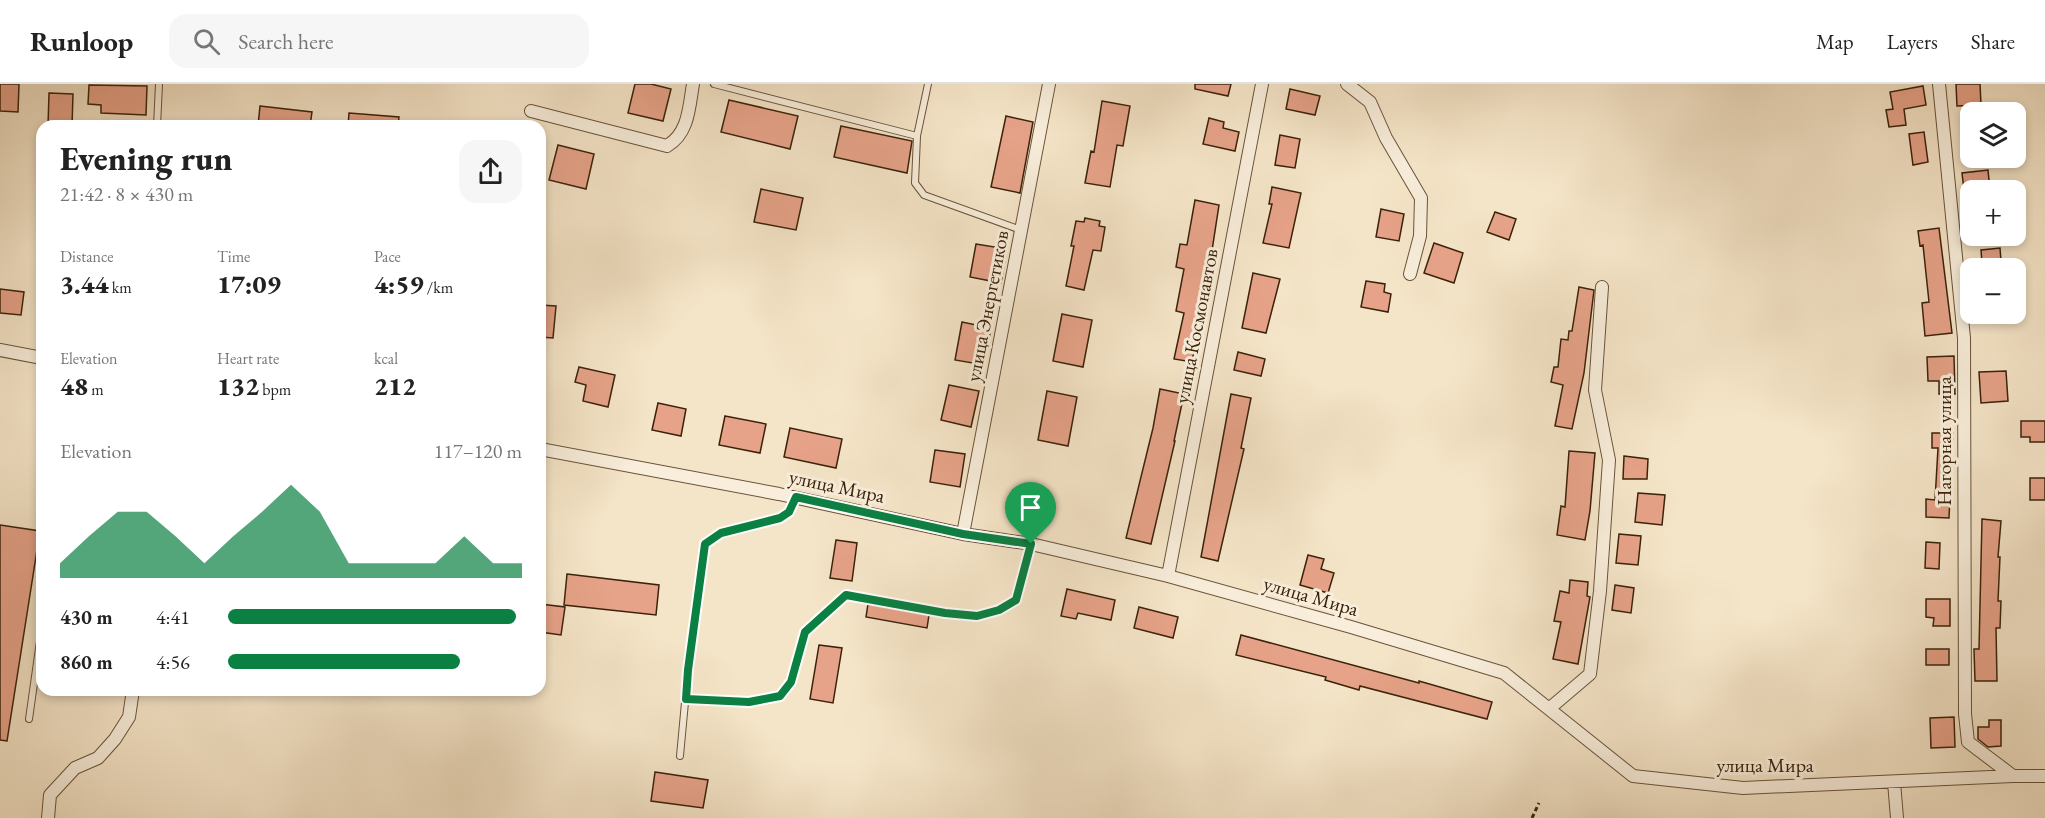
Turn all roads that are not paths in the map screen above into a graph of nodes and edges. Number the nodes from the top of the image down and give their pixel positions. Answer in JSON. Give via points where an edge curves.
{"nodes":[{"id":1,"x":159,"y":84,"type":"edge"},
{"id":2,"x":693,"y":84,"type":"edge"},
{"id":3,"x":714,"y":84,"type":"edge"},
{"id":4,"x":928,"y":84,"type":"edge"},
{"id":5,"x":1049,"y":84,"type":"edge"},
{"id":6,"x":1262,"y":84,"type":"edge"},
{"id":7,"x":1347,"y":84,"type":"edge"},
{"id":8,"x":1939,"y":84,"type":"edge"},
{"id":9,"x":531,"y":111,"type":"dead end"},
{"id":10,"x":157,"y":120,"type":"edge"},
{"id":11,"x":917,"y":136,"type":"junction"},
{"id":12,"x":1022,"y":230,"type":"junction"},
{"id":13,"x":1410,"y":274,"type":"dead end"},
{"id":14,"x":1602,"y":287,"type":"dead end"},
{"id":15,"x":0,"y":350,"type":"edge"},
{"id":16,"x":36,"y":357,"type":"edge"},
{"id":17,"x":546,"y":450,"type":"edge"},
{"id":18,"x":796,"y":497,"type":"junction"},
{"id":19,"x":963,"y":534,"type":"junction"},
{"id":20,"x":1031,"y":544,"type":"junction"},
{"id":21,"x":1168,"y":576,"type":"junction"},
{"id":22,"x":36,"y":669,"type":"edge"},
{"id":23,"x":132,"y":696,"type":"edge"},
{"id":24,"x":686,"y":699,"type":"junction"},
{"id":25,"x":1550,"y":708,"type":"junction"},
{"id":26,"x":29,"y":719,"type":"dead end"},
{"id":27,"x":680,"y":756,"type":"dead end"},
{"id":28,"x":2013,"y":776,"type":"junction"},
{"id":29,"x":2045,"y":776,"type":"edge"},
{"id":30,"x":1894,"y":782,"type":"junction"},
{"id":31,"x":48,"y":818,"type":"edge"},
{"id":32,"x":1897,"y":818,"type":"edge"}],
"edges":[{"from":1,"to":10,"type":"lane"},
{"from":2,"to":9,"type":"street","via":[[686,123],[678,140],[667,146]]},
{"from":3,"to":11,"type":"lane"},
{"from":4,"to":11,"type":"lane"},
{"from":5,"to":12,"type":"street","name":"улица Энергетиков"},
{"from":6,"to":21,"type":"street","name":"улица Космонавтов"},
{"from":7,"to":13,"type":"street","via":[[1370,102],[1421,198],[1420,236]]},
{"from":8,"to":28,"type":"street","name":"Нагорная улица","via":[[1964,338],[1967,733],[1968,742]]},
{"from":11,"to":12,"type":"lane","via":[[915,183],[924,195]]},
{"from":12,"to":19,"type":"street","name":"улица Энергетиков"},
{"from":14,"to":25,"type":"street","via":[[1595,390],[1610,460],[1590,674]]},
{"from":15,"to":16,"type":"street"},
{"from":17,"to":18,"type":"street","name":"улица Мира"},
{"from":18,"to":19,"type":"street","name":"улица Мира"},
{"from":18,"to":24,"type":"lane","via":[[789,512],[780,518],[721,533],[705,544]]},
{"from":19,"to":20,"type":"street","name":"улица Мира"},
{"from":20,"to":21,"type":"street","name":"улица Мира"},
{"from":20,"to":24,"type":"lane","via":[[1016,600],[999,610],[977,616],[945,613],[846,595],[805,632],[791,682],[780,696],[749,702]]},
{"from":21,"to":25,"type":"street","name":"улица Мира","via":[[1504,673]]},
{"from":22,"to":26,"type":"lane"},
{"from":23,"to":31,"type":"street","via":[[129,717],[115,739],[98,758],[75,768],[50,795]]},
{"from":24,"to":27,"type":"lane"},
{"from":25,"to":30,"type":"street","name":"улица Мира","via":[[1634,776],[1743,789]]},
{"from":28,"to":29,"type":"street","name":"улица Мира"},
{"from":28,"to":30,"type":"street","name":"улица Мира"},
{"from":30,"to":32,"type":"street"}]}
